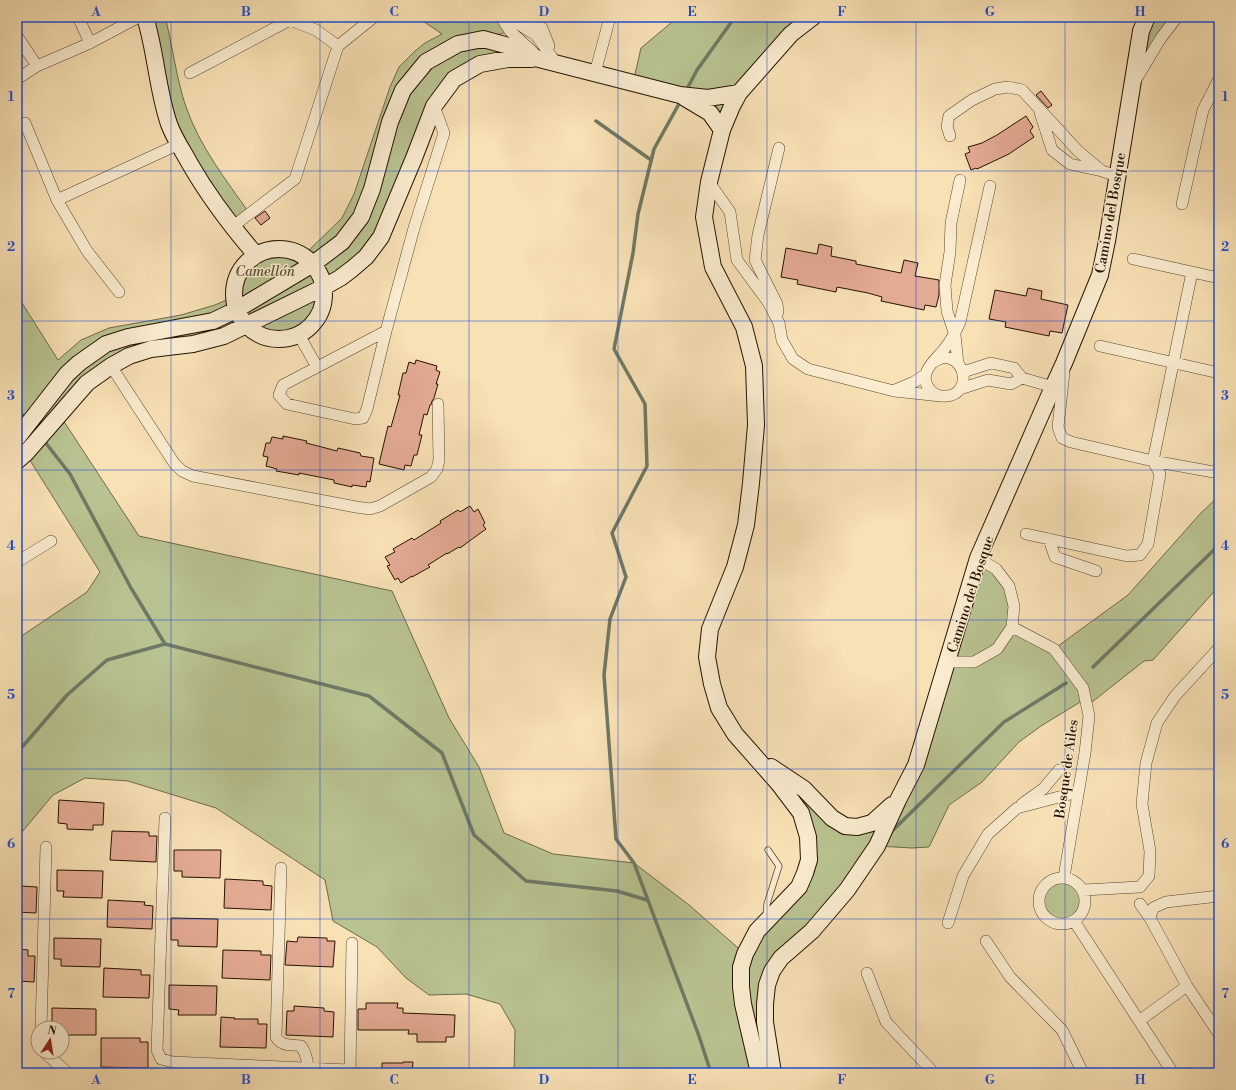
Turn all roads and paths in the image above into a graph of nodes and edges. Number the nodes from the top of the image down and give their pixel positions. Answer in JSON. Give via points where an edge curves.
{"nodes":[{"id":1,"x":78,"y":17,"type":"edge"},
{"id":2,"x":138,"y":17,"type":"edge"},
{"id":3,"x":145,"y":17,"type":"edge"},
{"id":4,"x":374,"y":17,"type":"edge"},
{"id":5,"x":501,"y":17,"type":"edge"},
{"id":6,"x":506,"y":17,"type":"edge"},
{"id":7,"x":513,"y":17,"type":"edge"},
{"id":8,"x":610,"y":17,"type":"edge"},
{"id":9,"x":813,"y":17,"type":"edge"},
{"id":10,"x":1147,"y":17,"type":"edge"},
{"id":11,"x":1177,"y":17,"type":"edge"},
{"id":12,"x":17,"y":36,"type":"edge"},
{"id":13,"x":90,"y":43,"type":"junction"},
{"id":14,"x":338,"y":46,"type":"junction"},
{"id":15,"x":539,"y":58,"type":"junction"},
{"id":16,"x":556,"y":63,"type":"junction"},
{"id":17,"x":37,"y":66,"type":"junction"},
{"id":18,"x":190,"y":73,"type":"dead end"},
{"id":19,"x":595,"y":73,"type":"junction"},
{"id":20,"x":17,"y":79,"type":"edge"},
{"id":21,"x":1219,"y":79,"type":"edge"},
{"id":22,"x":1132,"y":87,"type":"junction"},
{"id":23,"x":739,"y":93,"type":"junction"},
{"id":24,"x":680,"y":95,"type":"junction"},
{"id":25,"x":434,"y":106,"type":"junction"},
{"id":26,"x":1039,"y":108,"type":"junction"},
{"id":27,"x":25,"y":123,"type":"dead end"},
{"id":28,"x":722,"y":130,"type":"junction"},
{"id":29,"x":950,"y":136,"type":"dead end"},
{"id":30,"x":178,"y":144,"type":"junction"},
{"id":31,"x":779,"y":148,"type":"dead end"},
{"id":32,"x":1102,"y":170,"type":"junction"},
{"id":33,"x":1117,"y":176,"type":"junction"},
{"id":34,"x":960,"y":180,"type":"dead end"},
{"id":35,"x":709,"y":182,"type":"junction"},
{"id":36,"x":990,"y":186,"type":"dead end"},
{"id":37,"x":57,"y":200,"type":"junction"},
{"id":38,"x":1182,"y":204,"type":"dead end"},
{"id":39,"x":232,"y":227,"type":"junction"},
{"id":40,"x":256,"y":255,"type":"junction"},
{"id":41,"x":1133,"y":259,"type":"dead end"},
{"id":42,"x":313,"y":264,"type":"junction"},
{"id":43,"x":1192,"y":272,"type":"junction"},
{"id":44,"x":1219,"y":278,"type":"edge"},
{"id":45,"x":324,"y":286,"type":"junction"},
{"id":46,"x":119,"y":292,"type":"dead end"},
{"id":47,"x":236,"y":310,"type":"junction"},
{"id":48,"x":779,"y":323,"type":"junction"},
{"id":49,"x":246,"y":326,"type":"junction"},
{"id":50,"x":386,"y":331,"type":"junction"},
{"id":51,"x":299,"y":335,"type":"junction"},
{"id":52,"x":954,"y":335,"type":"junction"},
{"id":53,"x":1100,"y":346,"type":"dead end"},
{"id":54,"x":933,"y":362,"type":"junction"},
{"id":55,"x":79,"y":363,"type":"junction"},
{"id":56,"x":1064,"y":363,"type":"junction"},
{"id":57,"x":1173,"y":363,"type":"junction"},
{"id":58,"x":111,"y":366,"type":"junction"},
{"id":59,"x":317,"y":367,"type":"junction"},
{"id":60,"x":961,"y":368,"type":"junction"},
{"id":61,"x":1219,"y":373,"type":"edge"},
{"id":62,"x":925,"y":375,"type":"junction"},
{"id":63,"x":1022,"y":378,"type":"junction"},
{"id":64,"x":92,"y":380,"type":"junction"},
{"id":65,"x":1053,"y":387,"type":"junction"},
{"id":66,"x":960,"y":389,"type":"junction"},
{"id":67,"x":894,"y":390,"type":"junction"},
{"id":68,"x":941,"y":396,"type":"junction"},
{"id":69,"x":438,"y":404,"type":"dead end"},
{"id":70,"x":17,"y":438,"type":"edge"},
{"id":71,"x":1153,"y":461,"type":"junction"},
{"id":72,"x":17,"y":462,"type":"edge"},
{"id":73,"x":1219,"y":473,"type":"edge"},
{"id":74,"x":1026,"y":534,"type":"dead end"},
{"id":75,"x":1049,"y":539,"type":"junction"},
{"id":76,"x":51,"y":541,"type":"dead end"},
{"id":77,"x":978,"y":558,"type":"junction"},
{"id":78,"x":17,"y":562,"type":"edge"},
{"id":79,"x":1096,"y":571,"type":"dead end"},
{"id":80,"x":1012,"y":627,"type":"junction"},
{"id":81,"x":1219,"y":648,"type":"edge"},
{"id":82,"x":947,"y":662,"type":"junction"},
{"id":83,"x":756,"y":757,"type":"junction"},
{"id":84,"x":1059,"y":770,"type":"dead end"},
{"id":85,"x":1078,"y":792,"type":"junction"},
{"id":86,"x":898,"y":800,"type":"junction"},
{"id":87,"x":1017,"y":808,"type":"junction"},
{"id":88,"x":165,"y":818,"type":"dead end"},
{"id":89,"x":46,"y":847,"type":"dead end"},
{"id":90,"x":768,"y":850,"type":"dead end"},
{"id":91,"x":280,"y":868,"type":"dead end"},
{"id":92,"x":1064,"y":877,"type":"junction"},
{"id":93,"x":1083,"y":890,"type":"junction"},
{"id":94,"x":1219,"y":896,"type":"edge"},
{"id":95,"x":1140,"y":904,"type":"dead end"},
{"id":96,"x":1150,"y":918,"type":"junction"},
{"id":97,"x":1074,"y":921,"type":"junction"},
{"id":98,"x":766,"y":922,"type":"junction"},
{"id":99,"x":948,"y":923,"type":"dead end"},
{"id":100,"x":986,"y":941,"type":"dead end"},
{"id":101,"x":352,"y":943,"type":"dead end"},
{"id":102,"x":867,"y":973,"type":"dead end"},
{"id":103,"x":1187,"y":986,"type":"junction"},
{"id":104,"x":41,"y":1020,"type":"edge"},
{"id":105,"x":1139,"y":1021,"type":"junction"},
{"id":106,"x":1219,"y":1034,"type":"edge"},
{"id":107,"x":53,"y":1060,"type":"edge"},
{"id":108,"x":308,"y":1071,"type":"edge"},
{"id":109,"x":349,"y":1071,"type":"edge"},
{"id":110,"x":68,"y":1073,"type":"edge"},
{"id":111,"x":759,"y":1073,"type":"edge"},
{"id":112,"x":773,"y":1073,"type":"edge"},
{"id":113,"x":934,"y":1073,"type":"edge"},
{"id":114,"x":1083,"y":1073,"type":"edge"},
{"id":115,"x":1173,"y":1073,"type":"edge"}],
"edges":[{"from":1,"to":13,"type":"street"},
{"from":2,"to":13,"type":"street"},
{"from":3,"to":30,"type":"street","via":[[163,102]]},
{"from":4,"to":14,"type":"street"},
{"from":5,"to":15,"type":"street","via":[[510,31]]},
{"from":6,"to":15,"type":"street","via":[[522,33]]},
{"from":6,"to":16,"type":"street","via":[[536,35]]},
{"from":7,"to":16,"type":"street","via":[[542,28]]},
{"from":8,"to":19,"type":"street"},
{"from":9,"to":23,"type":"street","via":[[791,34]]},
{"from":10,"to":22,"type":"street","name":"Camino del Bosque","via":[[1141,31]]},
{"from":11,"to":22,"type":"street","via":[[1161,38]]},
{"from":12,"to":17,"type":"street"},
{"from":13,"to":17,"type":"street"},
{"from":14,"to":18,"type":"street","via":[[316,30],[290,20]]},
{"from":14,"to":39,"type":"street","via":[[295,179]]},
{"from":15,"to":16,"type":"street"},
{"from":15,"to":25,"type":"street","via":[[480,64],[454,79]]},
{"from":15,"to":42,"type":"street","via":[[482,39],[458,44],[426,62],[402,90],[361,217],[342,242]]},
{"from":16,"to":19,"type":"street"},
{"from":17,"to":20,"type":"street"},
{"from":19,"to":24,"type":"street"},
{"from":21,"to":38,"type":"street","via":[[1203,110]]},
{"from":22,"to":33,"type":"street","name":"Camino del Bosque"},
{"from":23,"to":24,"type":"street","via":[[708,98]]},
{"from":23,"to":28,"type":"street"},
{"from":24,"to":28,"type":"street","via":[[710,113]]},
{"from":25,"to":45,"type":"street","via":[[381,237],[352,269]]},
{"from":25,"to":50,"type":"street","via":[[444,134],[414,228]]},
{"from":26,"to":29,"type":"street","via":[[1022,90],[1008,87],[995,89],[972,100],[949,116],[947,126]]},
{"from":26,"to":32,"type":"street","via":[[1078,151]]},
{"from":26,"to":32,"type":"street","via":[[1052,150],[1070,164]]},
{"from":27,"to":37,"type":"street"},
{"from":28,"to":35,"type":"street"},
{"from":30,"to":37,"type":"street"},
{"from":30,"to":39,"type":"street"},
{"from":31,"to":48,"type":"street","via":[[758,235],[755,260],[777,304]]},
{"from":32,"to":33,"type":"street"},
{"from":33,"to":56,"type":"street","name":"Camino del Bosque","via":[[1100,275]]},
{"from":34,"to":52,"type":"street","via":[[951,223],[950,252],[944,284],[947,311]]},
{"from":35,"to":48,"type":"street","via":[[730,212],[737,260],[768,302]]},
{"from":35,"to":83,"type":"street","via":[[704,217],[713,267],[744,327],[754,366],[756,425],[746,526],[735,567],[710,629],[707,656],[719,708],[735,734]]},
{"from":36,"to":52,"type":"street","via":[[960,322]]},
{"from":37,"to":46,"type":"street","via":[[87,251]]},
{"from":39,"to":40,"type":"street"},
{"from":40,"to":42,"type":"street","via":[[276,249],[296,252]]},
{"from":40,"to":47,"type":"street","via":[[241,270],[234,289]]},
{"from":41,"to":43,"type":"street"},
{"from":42,"to":45,"type":"street"},
{"from":42,"to":47,"type":"street"},
{"from":43,"to":44,"type":"street"},
{"from":43,"to":57,"type":"street"},
{"from":45,"to":49,"type":"street"},
{"from":45,"to":51,"type":"street","via":[[322,309],[309,328]]},
{"from":47,"to":49,"type":"street"},
{"from":47,"to":55,"type":"street","via":[[213,321],[128,337],[106,344]]},
{"from":48,"to":67,"type":"street","via":[[782,340],[794,359],[808,369]]},
{"from":49,"to":51,"type":"street","via":[[266,338],[289,338]]},
{"from":49,"to":58,"type":"street","via":[[224,336],[193,344],[151,349],[129,356]]},
{"from":50,"to":59,"type":"street"},
{"from":50,"to":59,"type":"street","via":[[363,418],[355,419],[287,404],[279,394],[283,385]]},
{"from":51,"to":59,"type":"street"},
{"from":52,"to":54,"type":"street"},
{"from":52,"to":60,"type":"street"},
{"from":53,"to":57,"type":"street"},
{"from":54,"to":60,"type":"street","via":[[942,358],[951,359]]},
{"from":54,"to":62,"type":"street"},
{"from":55,"to":64,"type":"street"},
{"from":55,"to":70,"type":"street","via":[[66,374]]},
{"from":56,"to":65,"type":"street","name":"Camino del Bosque"},
{"from":56,"to":71,"type":"street","via":[[1058,427],[1062,438]]},
{"from":57,"to":61,"type":"street"},
{"from":57,"to":71,"type":"street"},
{"from":58,"to":64,"type":"street"},
{"from":58,"to":69,"type":"street","via":[[174,463],[182,471],[193,476],[370,509],[431,477],[437,469]]},
{"from":60,"to":63,"type":"street","via":[[991,364],[1014,368]]},
{"from":60,"to":66,"type":"street","via":[[963,381]]},
{"from":62,"to":67,"type":"street"},
{"from":62,"to":68,"type":"street","via":[[932,392]]},
{"from":63,"to":65,"type":"street"},
{"from":63,"to":66,"type":"street","via":[[1011,384],[988,380]]},
{"from":64,"to":72,"type":"street"},
{"from":65,"to":77,"type":"street","name":"Camino del Bosque"},
{"from":66,"to":68,"type":"street","via":[[955,394]]},
{"from":67,"to":68,"type":"street"},
{"from":71,"to":73,"type":"street"},
{"from":71,"to":75,"type":"street","via":[[1160,474],[1148,544],[1140,555],[1127,556]]},
{"from":74,"to":75,"type":"street"},
{"from":75,"to":79,"type":"street","via":[[1055,557]]},
{"from":76,"to":78,"type":"street"},
{"from":77,"to":80,"type":"street","via":[[996,569],[1009,586],[1014,606]]},
{"from":77,"to":82,"type":"street","name":"Camino del Bosque"},
{"from":80,"to":82,"type":"street","via":[[997,649],[986,656],[974,662]]},
{"from":80,"to":85,"type":"street","name":"Bosque de Ailes","via":[[1054,649],[1082,688],[1089,716]]},
{"from":81,"to":93,"type":"street","via":[[1175,696],[1157,723],[1146,763],[1142,804],[1150,851],[1149,876],[1140,887]]},
{"from":82,"to":86,"type":"street","name":"Camino del Bosque","via":[[916,765]]},
{"from":83,"to":86,"type":"street","via":[[804,789],[832,818],[845,826],[858,828],[872,823]]},
{"from":83,"to":98,"type":"street","via":[[801,814],[808,837],[809,860],[799,887]]},
{"from":84,"to":87,"type":"street","via":[[1043,789]]},
{"from":85,"to":87,"type":"street"},
{"from":85,"to":92,"type":"street","name":"Bosque de Ailes"},
{"from":86,"to":112,"type":"street","name":"Camino del Bosque","via":[[877,846],[847,890],[812,931],[781,958],[772,971],[767,985],[765,1022]]},
{"from":87,"to":99,"type":"street","via":[[988,834],[963,876]]},
{"from":88,"to":108,"type":"street","via":[[157,1050],[161,1059],[173,1062]]},
{"from":89,"to":104,"type":"street"},
{"from":90,"to":98,"type":"lane","via":[[779,866],[768,904]]},
{"from":91,"to":108,"type":"street","via":[[276,1037],[279,1043],[301,1046]]},
{"from":92,"to":93,"type":"street","via":[[1075,882]]},
{"from":92,"to":97,"type":"street","via":[[1050,880],[1040,891],[1038,906],[1046,919],[1059,924]]},
{"from":93,"to":97,"type":"street","via":[[1085,902],[1082,913]]},
{"from":94,"to":96,"type":"street","via":[[1166,902],[1153,908]]},
{"from":95,"to":96,"type":"street"},
{"from":96,"to":103,"type":"street"},
{"from":97,"to":105,"type":"street"},
{"from":98,"to":111,"type":"street","via":[[757,932],[745,954],[740,987]]},
{"from":100,"to":114,"type":"street","via":[[1010,977],[1062,1030]]},
{"from":101,"to":109,"type":"street"},
{"from":102,"to":113,"type":"street","via":[[886,1022]]},
{"from":103,"to":105,"type":"street"},
{"from":103,"to":106,"type":"street"},
{"from":105,"to":115,"type":"street"},
{"from":107,"to":110,"type":"street"},
{"from":108,"to":109,"type":"street"}]}
